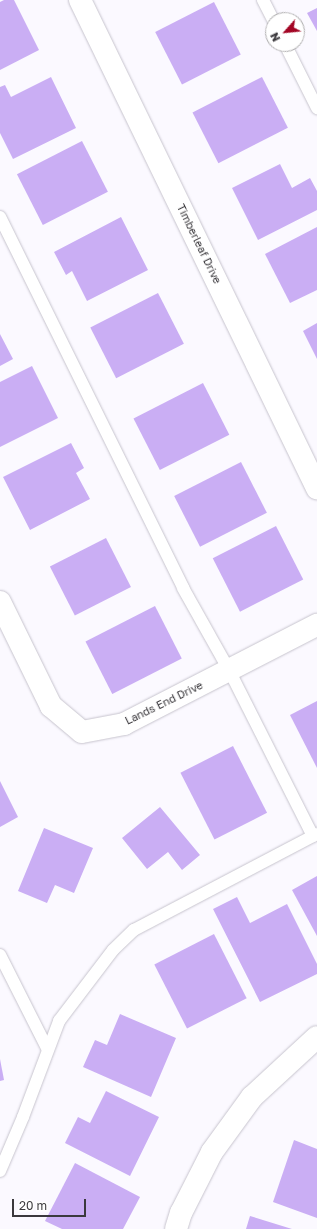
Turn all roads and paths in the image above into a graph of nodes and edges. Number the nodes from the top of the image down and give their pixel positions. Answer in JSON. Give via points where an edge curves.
{"nodes":[{"id":1,"x":80,"y":0,"type":"edge"},
{"id":2,"x":263,"y":0,"type":"edge"},
{"id":3,"x":269,"y":12,"type":"edge"},
{"id":4,"x":289,"y":52,"type":"edge"},
{"id":5,"x":317,"y":108,"type":"edge"},
{"id":6,"x":0,"y":218,"type":"edge"},
{"id":7,"x":317,"y":488,"type":"edge"},
{"id":8,"x":0,"y":602,"type":"edge"},
{"id":9,"x":317,"y":625,"type":"edge"},
{"id":10,"x":229,"y":670,"type":"junction"},
{"id":11,"x":315,"y":835,"type":"edge"},
{"id":12,"x":0,"y":955,"type":"edge"},
{"id":13,"x":317,"y":1037,"type":"edge"},
{"id":14,"x":48,"y":1050,"type":"junction"},
{"id":15,"x":0,"y":1171,"type":"edge"},
{"id":16,"x":176,"y":1229,"type":"edge"}],
"edges":[{"from":1,"to":7,"type":"street","name":"Timberleaf Drive"},
{"from":2,"to":3,"type":"lane"},
{"from":4,"to":5,"type":"lane"},
{"from":6,"to":10,"type":"lane","via":[[183,588]]},
{"from":8,"to":10,"type":"street","name":"Lands End Drive","via":[[51,706],[82,732],[124,724]]},
{"from":9,"to":10,"type":"street","name":"Lands End Drive"},
{"from":10,"to":11,"type":"lane"},
{"from":11,"to":14,"type":"lane","via":[[134,930],[89,979],[58,1021]]},
{"from":12,"to":14,"type":"lane"},
{"from":13,"to":16,"type":"street","via":[[252,1097],[212,1152],[181,1213]]},
{"from":14,"to":15,"type":"lane"}]}
